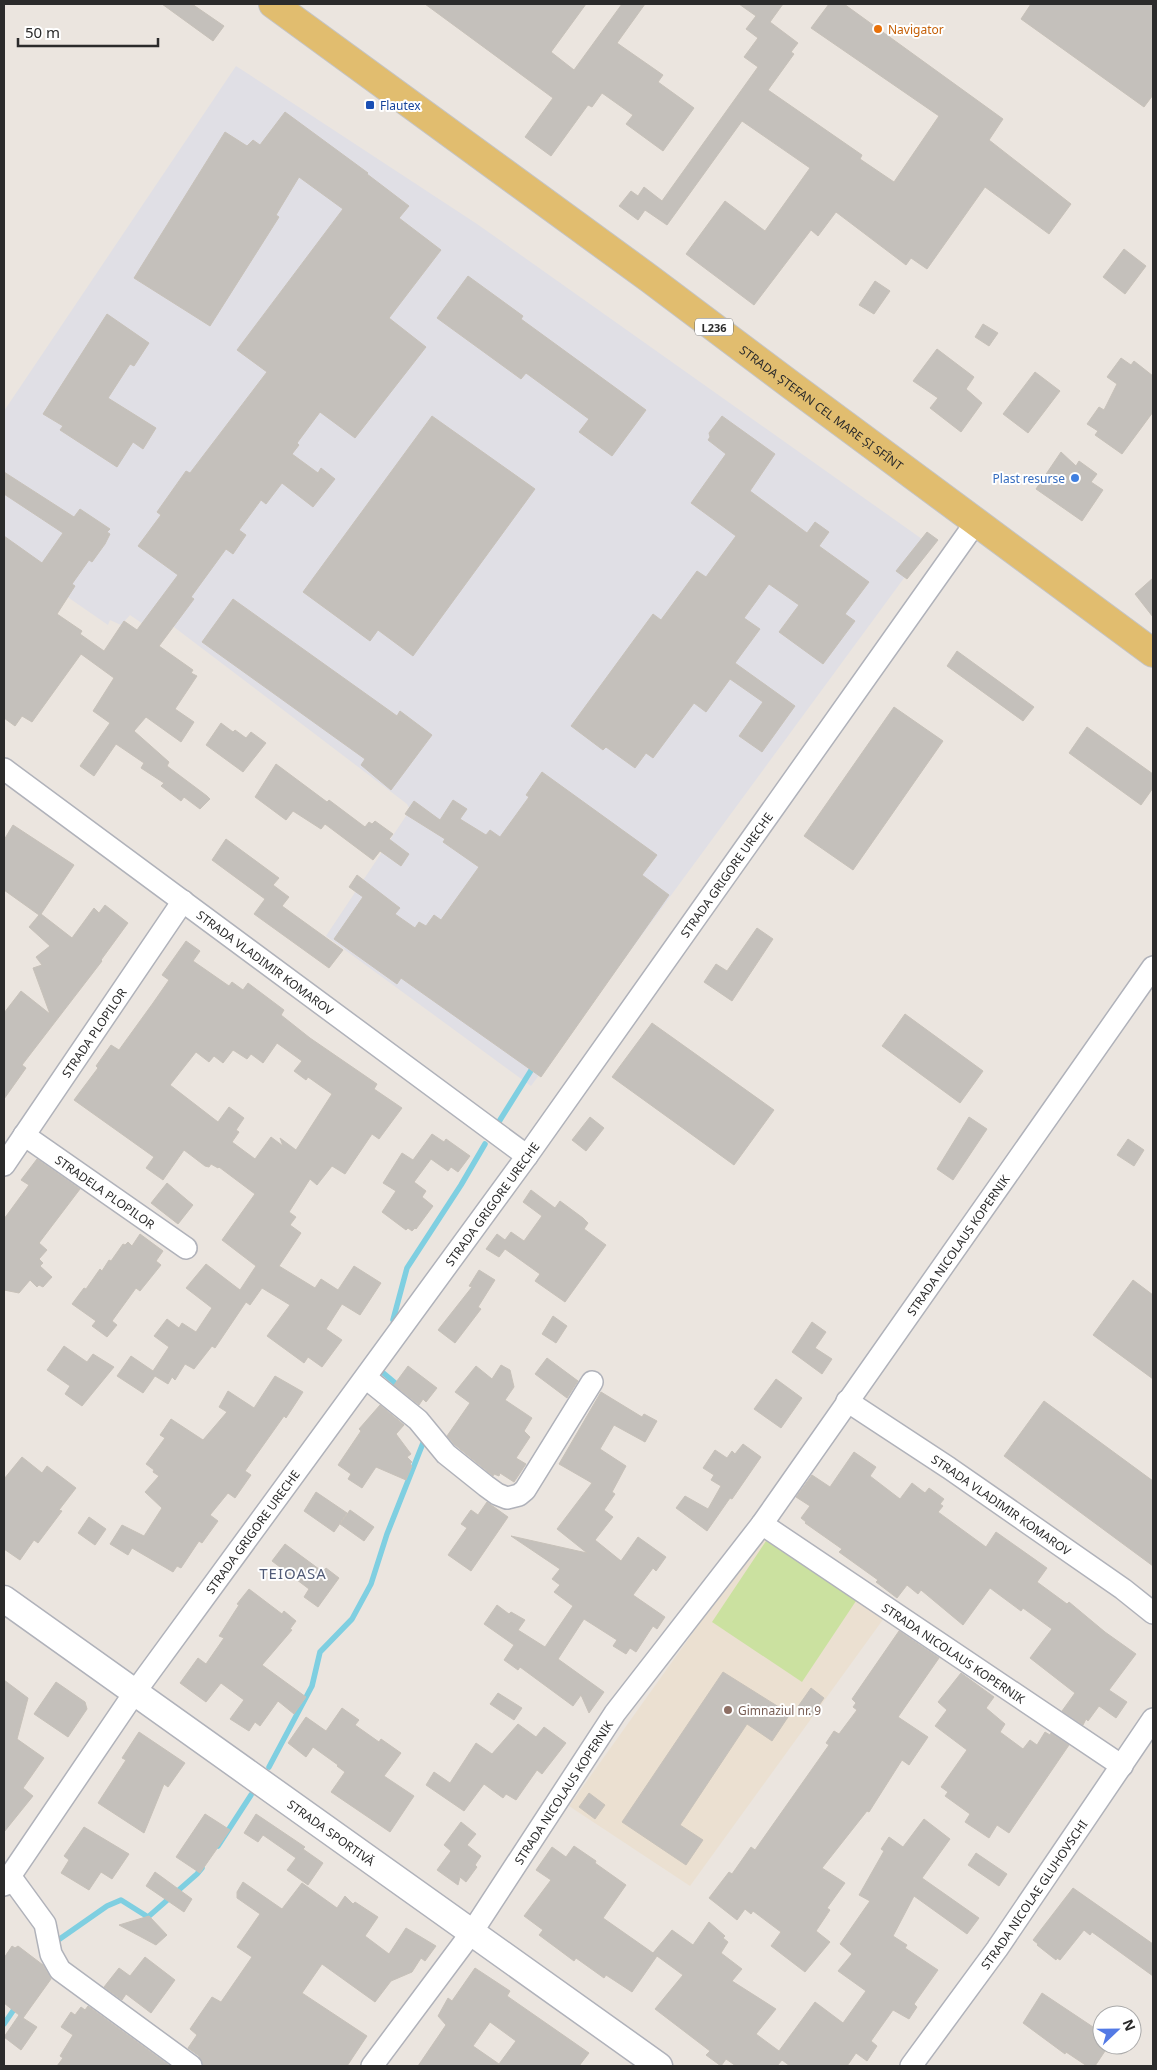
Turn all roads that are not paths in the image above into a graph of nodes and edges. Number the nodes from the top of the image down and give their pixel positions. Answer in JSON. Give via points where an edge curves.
{"nodes":[{"id":1,"x":273,"y":4,"type":"edge"},
{"id":2,"x":976,"y":522,"type":"junction"},
{"id":3,"x":1153,"y":653,"type":"edge"},
{"id":4,"x":4,"y":769,"type":"edge"},
{"id":5,"x":183,"y":901,"type":"junction"},
{"id":6,"x":1153,"y":967,"type":"edge"},
{"id":7,"x":24,"y":1135,"type":"junction"},
{"id":8,"x":527,"y":1156,"type":"junction"},
{"id":9,"x":4,"y":1165,"type":"edge"},
{"id":10,"x":186,"y":1248,"type":"dead end"},
{"id":11,"x":366,"y":1378,"type":"junction"},
{"id":12,"x":592,"y":1382,"type":"dead end"},
{"id":13,"x":848,"y":1401,"type":"junction"},
{"id":14,"x":762,"y":1524,"type":"junction"},
{"id":15,"x":4,"y":1599,"type":"edge"},
{"id":16,"x":1153,"y":1612,"type":"edge"},
{"id":17,"x":135,"y":1692,"type":"junction"},
{"id":18,"x":1153,"y":1718,"type":"edge"},
{"id":19,"x":1122,"y":1766,"type":"junction"},
{"id":20,"x":7,"y":1880,"type":"edge"},
{"id":21,"x":472,"y":1932,"type":"junction"},
{"id":22,"x":191,"y":2066,"type":"edge"},
{"id":23,"x":372,"y":2066,"type":"edge"},
{"id":24,"x":659,"y":2066,"type":"edge"},
{"id":25,"x":911,"y":2066,"type":"edge"}],
"edges":[{"from":1,"to":2,"type":"main road","name":"STRADA ȘTEFAN CEL MARE ȘI SFÎNT","number":"L236"},
{"from":2,"to":3,"type":"main road","name":"STRADA ȘTEFAN CEL MARE ȘI SFÎNT","number":"L236"},
{"from":2,"to":8,"type":"street","name":"STRADA GRIGORE URECHE"},
{"from":4,"to":5,"type":"street","name":"STRADA VLADIMIR KOMAROV"},
{"from":5,"to":7,"type":"street","name":"STRADA PLOPILOR"},
{"from":5,"to":8,"type":"street","name":"STRADA VLADIMIR KOMAROV"},
{"from":6,"to":13,"type":"street","name":"STRADA NICOLAUS KOPERNIK"},
{"from":7,"to":9,"type":"street","name":"STRADA PLOPILOR"},
{"from":7,"to":10,"type":"street","name":"STRADELA PLOPILOR"},
{"from":8,"to":11,"type":"street","name":"STRADA GRIGORE URECHE"},
{"from":11,"to":12,"type":"street","via":[[418,1420],[446,1454],[497,1494],[507,1498],[525,1490]]},
{"from":11,"to":17,"type":"street","name":"STRADA GRIGORE URECHE"},
{"from":13,"to":14,"type":"street","name":"STRADA NICOLAUS KOPERNIK"},
{"from":13,"to":16,"type":"street","name":"STRADA VLADIMIR KOMAROV"},
{"from":14,"to":19,"type":"street","name":"STRADA NICOLAUS KOPERNIK"},
{"from":14,"to":21,"type":"street","name":"STRADA NICOLAUS KOPERNIK","via":[[616,1714]]},
{"from":15,"to":17,"type":"street","name":"STRADA SPORTIVĂ"},
{"from":17,"to":20,"type":"street","name":"STRADA GRIGORE URECHE"},
{"from":17,"to":21,"type":"street","name":"STRADA SPORTIVĂ"},
{"from":18,"to":19,"type":"street","name":"STRADA NICOLAE GLUHOVSCHI"},
{"from":19,"to":25,"type":"street","name":"STRADA NICOLAE GLUHOVSCHI","via":[[997,1949]]},
{"from":20,"to":22,"type":"street","via":[[45,1924],[51,1954],[60,1970]]},
{"from":21,"to":23,"type":"street","name":"STRADA NICOLAUS KOPERNIK"},
{"from":21,"to":24,"type":"street","name":"STRADA SPORTIVĂ"}]}
